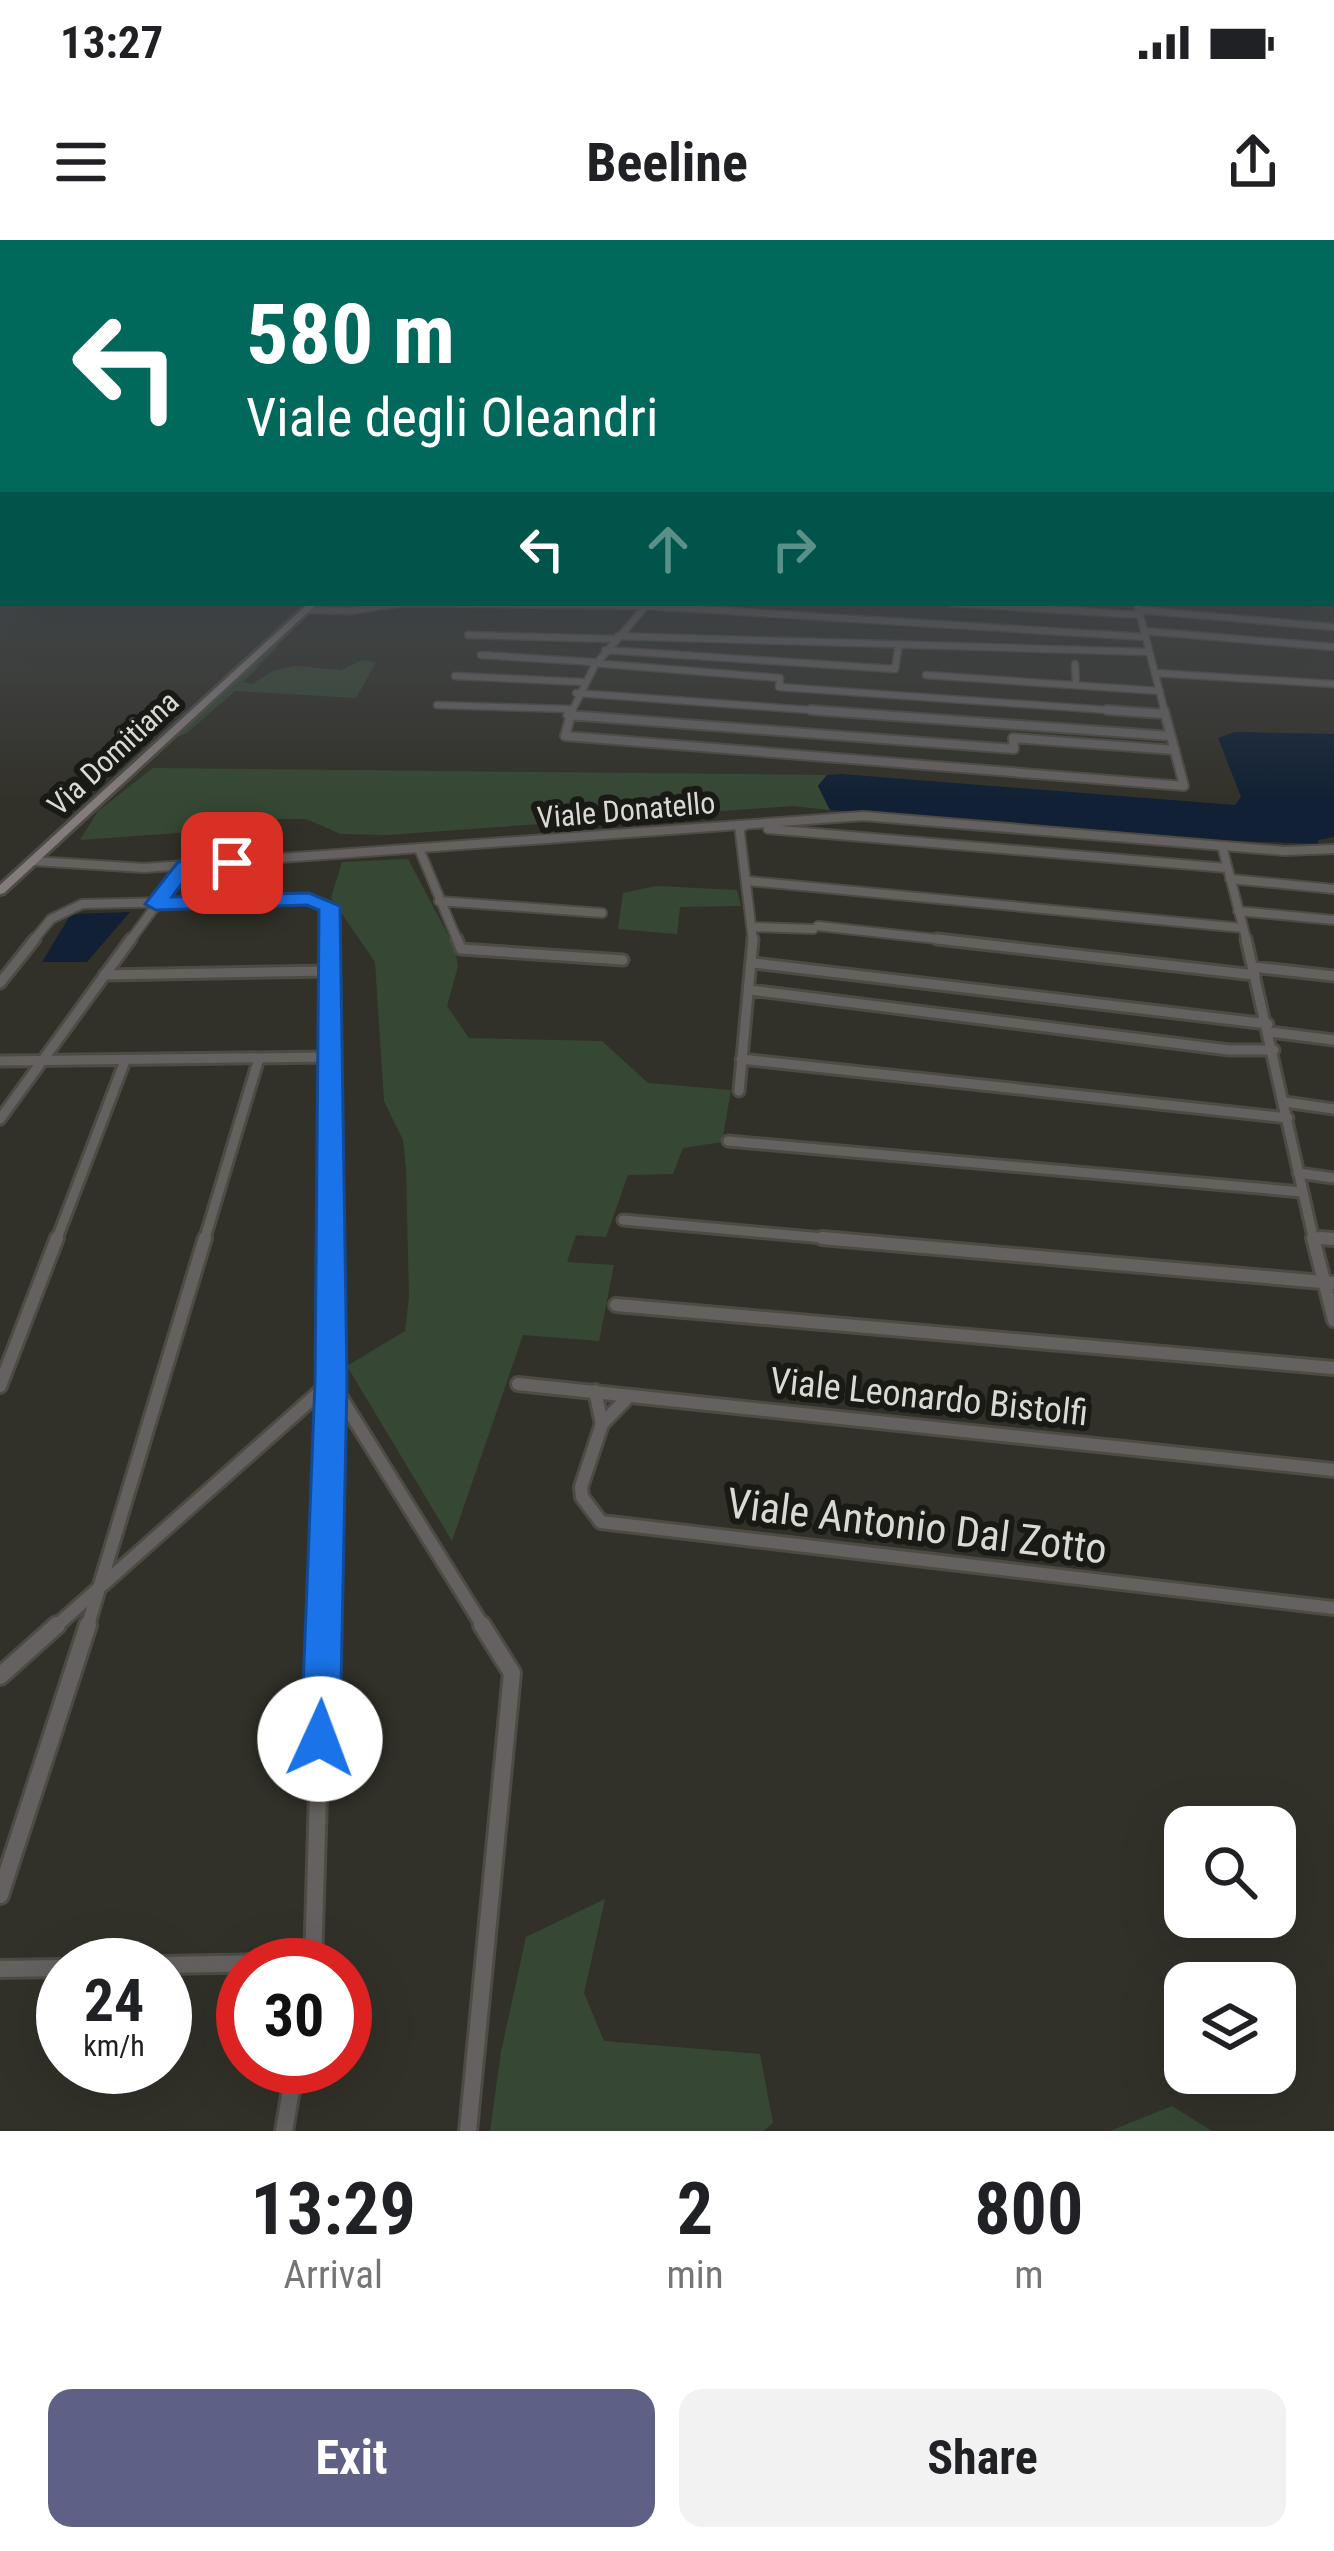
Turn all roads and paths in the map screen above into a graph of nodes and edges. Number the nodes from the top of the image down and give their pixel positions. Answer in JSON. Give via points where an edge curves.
{"nodes":[{"id":1,"x":291,"y":623,"type":"edge"},
{"id":2,"x":630,"y":623,"type":"edge"},
{"id":3,"x":854,"y":623,"type":"edge"},
{"id":4,"x":971,"y":623,"type":"edge"},
{"id":5,"x":1142,"y":623,"type":"edge"},
{"id":6,"x":1293,"y":623,"type":"edge"},
{"id":7,"x":1334,"y":627,"type":"edge"},
{"id":8,"x":1145,"y":634,"type":"junction"},
{"id":9,"x":468,"y":635,"type":"dead end"},
{"id":10,"x":616,"y":638,"type":"junction"},
{"id":11,"x":855,"y":643,"type":"junction"},
{"id":12,"x":899,"y":644,"type":"junction"},
{"id":13,"x":1334,"y":647,"type":"edge"},
{"id":14,"x":605,"y":650,"type":"junction"},
{"id":15,"x":1149,"y":652,"type":"junction"},
{"id":16,"x":481,"y":655,"type":"dead end"},
{"id":17,"x":961,"y":661,"type":"dead end"},
{"id":18,"x":1014,"y":662,"type":"dead end"},
{"id":19,"x":592,"y":663,"type":"junction"},
{"id":20,"x":1075,"y":664,"type":"dead end"},
{"id":21,"x":1155,"y":673,"type":"junction"},
{"id":22,"x":926,"y":675,"type":"dead end"},
{"id":23,"x":455,"y":676,"type":"dead end"},
{"id":24,"x":959,"y":677,"type":"junction"},
{"id":25,"x":1014,"y":681,"type":"junction"},
{"id":26,"x":582,"y":682,"type":"junction"},
{"id":27,"x":1334,"y":684,"type":"edge"},
{"id":28,"x":1076,"y":685,"type":"junction"},
{"id":29,"x":1160,"y":691,"type":"junction"},
{"id":30,"x":576,"y":693,"type":"junction"},
{"id":31,"x":437,"y":705,"type":"dead end"},
{"id":32,"x":569,"y":712,"type":"junction"},
{"id":33,"x":1165,"y":714,"type":"junction"},
{"id":34,"x":1172,"y":736,"type":"junction"},
{"id":35,"x":1175,"y":749,"type":"junction"},
{"id":36,"x":739,"y":825,"type":"junction"},
{"id":37,"x":1222,"y":846,"type":"junction"},
{"id":38,"x":1334,"y":850,"type":"edge"},
{"id":39,"x":420,"y":851,"type":"junction"},
{"id":40,"x":32,"y":861,"type":"junction"},
{"id":41,"x":185,"y":866,"type":"junction"},
{"id":42,"x":1229,"y":873,"type":"junction"},
{"id":43,"x":749,"y":881,"type":"junction"},
{"id":44,"x":1334,"y":889,"type":"edge"},
{"id":45,"x":0,"y":891,"type":"edge"},
{"id":46,"x":439,"y":901,"type":"junction"},
{"id":47,"x":156,"y":904,"type":"junction"},
{"id":48,"x":1238,"y":911,"type":"junction"},
{"id":49,"x":602,"y":913,"type":"dead end"},
{"id":50,"x":1334,"y":920,"type":"edge"},
{"id":51,"x":754,"y":927,"type":"junction"},
{"id":52,"x":1243,"y":928,"type":"junction"},
{"id":53,"x":623,"y":960,"type":"dead end"},
{"id":54,"x":754,"y":963,"type":"junction"},
{"id":55,"x":328,"y":970,"type":"junction"},
{"id":56,"x":1254,"y":971,"type":"junction"},
{"id":57,"x":104,"y":975,"type":"junction"},
{"id":58,"x":1334,"y":976,"type":"edge"},
{"id":59,"x":0,"y":983,"type":"edge"},
{"id":60,"x":750,"y":990,"type":"junction"},
{"id":61,"x":1269,"y":1028,"type":"junction"},
{"id":62,"x":1334,"y":1040,"type":"edge"},
{"id":63,"x":1274,"y":1050,"type":"junction"},
{"id":64,"x":326,"y":1057,"type":"junction"},
{"id":65,"x":259,"y":1058,"type":"junction"},
{"id":66,"x":42,"y":1059,"type":"junction"},
{"id":67,"x":741,"y":1059,"type":"junction"},
{"id":68,"x":0,"y":1061,"type":"edge"},
{"id":69,"x":125,"y":1061,"type":"junction"},
{"id":70,"x":739,"y":1091,"type":"dead end"},
{"id":71,"x":1285,"y":1102,"type":"junction"},
{"id":72,"x":1334,"y":1109,"type":"edge"},
{"id":73,"x":1288,"y":1118,"type":"junction"},
{"id":74,"x":0,"y":1119,"type":"edge"},
{"id":75,"x":728,"y":1142,"type":"dead end"},
{"id":76,"x":1298,"y":1173,"type":"junction"},
{"id":77,"x":1334,"y":1178,"type":"edge"},
{"id":78,"x":1302,"y":1192,"type":"junction"},
{"id":79,"x":623,"y":1220,"type":"dead end"},
{"id":80,"x":1313,"y":1237,"type":"junction"},
{"id":81,"x":1334,"y":1239,"type":"edge"},
{"id":82,"x":1329,"y":1283,"type":"edge"},
{"id":83,"x":616,"y":1305,"type":"dead end"},
{"id":84,"x":1334,"y":1320,"type":"edge"},
{"id":85,"x":1334,"y":1368,"type":"edge"},
{"id":86,"x":331,"y":1382,"type":"junction"},
{"id":87,"x":518,"y":1384,"type":"dead end"},
{"id":88,"x":0,"y":1386,"type":"edge"},
{"id":89,"x":595,"y":1391,"type":"junction"},
{"id":90,"x":629,"y":1396,"type":"junction"},
{"id":91,"x":602,"y":1424,"type":"junction"},
{"id":92,"x":1334,"y":1470,"type":"edge"},
{"id":93,"x":100,"y":1590,"type":"junction"},
{"id":94,"x":1334,"y":1608,"type":"edge"},
{"id":95,"x":0,"y":1676,"type":"edge"},
{"id":96,"x":0,"y":1895,"type":"edge"},
{"id":97,"x":314,"y":1938,"type":"edge"},
{"id":98,"x":36,"y":1968,"type":"edge"},
{"id":99,"x":0,"y":1969,"type":"edge"},
{"id":100,"x":290,"y":2094,"type":"edge"},
{"id":101,"x":284,"y":2131,"type":"edge"},
{"id":102,"x":468,"y":2131,"type":"edge"}],
"edges":[{"from":1,"to":40,"type":"street","name":"Via Domitiana"},
{"from":2,"to":10,"type":"street"},
{"from":3,"to":11,"type":"street"},
{"from":4,"to":8,"type":"street"},
{"from":5,"to":8,"type":"street"},
{"from":6,"to":7,"type":"street"},
{"from":8,"to":13,"type":"street"},
{"from":8,"to":15,"type":"street"},
{"from":9,"to":10,"type":"street"},
{"from":10,"to":11,"type":"street"},
{"from":10,"to":14,"type":"street"},
{"from":11,"to":12,"type":"street"},
{"from":12,"to":14,"type":"street","via":[[896,669]]},
{"from":12,"to":15,"type":"street"},
{"from":14,"to":19,"type":"street"},
{"from":15,"to":21,"type":"street"},
{"from":16,"to":19,"type":"street"},
{"from":17,"to":24,"type":"street"},
{"from":18,"to":25,"type":"street"},
{"from":19,"to":26,"type":"street"},
{"from":19,"to":33,"type":"street","via":[[780,678],[779,687]]},
{"from":20,"to":28,"type":"street"},
{"from":21,"to":27,"type":"street"},
{"from":21,"to":29,"type":"street"},
{"from":22,"to":24,"type":"street"},
{"from":23,"to":26,"type":"street"},
{"from":24,"to":25,"type":"street"},
{"from":25,"to":28,"type":"street"},
{"from":26,"to":30,"type":"street"},
{"from":28,"to":29,"type":"street"},
{"from":29,"to":33,"type":"street"},
{"from":30,"to":32,"type":"street"},
{"from":30,"to":34,"type":"street"},
{"from":31,"to":32,"type":"street"},
{"from":32,"to":35,"type":"street","via":[[1013,749],[1013,738]]},
{"from":32,"to":35,"type":"street","via":[[565,736],[1184,786]]},
{"from":33,"to":34,"type":"street"},
{"from":34,"to":35,"type":"street"},
{"from":36,"to":37,"type":"street","name":"Viale Donatello","via":[[901,817]]},
{"from":36,"to":39,"type":"street","name":"Viale Donatello"},
{"from":36,"to":42,"type":"street"},
{"from":36,"to":43,"type":"street"},
{"from":37,"to":38,"type":"street","name":"Viale Donatello"},
{"from":37,"to":42,"type":"street"},
{"from":39,"to":41,"type":"street","name":"Viale Donatello"},
{"from":39,"to":46,"type":"street"},
{"from":40,"to":41,"type":"street","name":"Viale Donatello"},
{"from":40,"to":45,"type":"street","name":"Via Domitiana"},
{"from":41,"to":47,"type":"street"},
{"from":42,"to":44,"type":"street"},
{"from":42,"to":48,"type":"street"},
{"from":43,"to":51,"type":"street"},
{"from":43,"to":52,"type":"street"},
{"from":46,"to":49,"type":"street"},
{"from":46,"to":53,"type":"street","via":[[461,949]]},
{"from":47,"to":55,"type":"street","via":[[324,902]]},
{"from":47,"to":57,"type":"street"},
{"from":47,"to":59,"type":"street","via":[[62,910]]},
{"from":48,"to":50,"type":"street"},
{"from":48,"to":52,"type":"street"},
{"from":51,"to":54,"type":"street"},
{"from":51,"to":56,"type":"street"},
{"from":52,"to":56,"type":"street"},
{"from":54,"to":60,"type":"street"},
{"from":54,"to":61,"type":"street"},
{"from":55,"to":57,"type":"street"},
{"from":55,"to":64,"type":"street"},
{"from":56,"to":58,"type":"street"},
{"from":56,"to":61,"type":"street"},
{"from":57,"to":66,"type":"street"},
{"from":60,"to":63,"type":"street"},
{"from":60,"to":67,"type":"street"},
{"from":61,"to":62,"type":"street"},
{"from":61,"to":63,"type":"street"},
{"from":63,"to":71,"type":"street"},
{"from":64,"to":65,"type":"street"},
{"from":64,"to":86,"type":"street"},
{"from":65,"to":69,"type":"street"},
{"from":65,"to":93,"type":"street"},
{"from":66,"to":68,"type":"street"},
{"from":66,"to":69,"type":"street"},
{"from":66,"to":74,"type":"street"},
{"from":67,"to":70,"type":"street"},
{"from":67,"to":73,"type":"street"},
{"from":69,"to":88,"type":"street"},
{"from":71,"to":72,"type":"street"},
{"from":71,"to":73,"type":"street"},
{"from":73,"to":76,"type":"street"},
{"from":75,"to":78,"type":"street"},
{"from":76,"to":77,"type":"street"},
{"from":76,"to":78,"type":"street"},
{"from":78,"to":80,"type":"street"},
{"from":79,"to":82,"type":"street"},
{"from":80,"to":81,"type":"street"},
{"from":80,"to":82,"type":"street"},
{"from":82,"to":84,"type":"street"},
{"from":83,"to":85,"type":"street"},
{"from":86,"to":93,"type":"street"},
{"from":86,"to":97,"type":"street"},
{"from":86,"to":102,"type":"street","via":[[512,1672]]},
{"from":87,"to":89,"type":"street","name":"Viale Leonardo Bistolfi"},
{"from":89,"to":90,"type":"street","name":"Viale Leonardo Bistolfi"},
{"from":89,"to":91,"type":"street"},
{"from":90,"to":91,"type":"street","name":"Viale Antonio Dal Zotto"},
{"from":90,"to":92,"type":"street","name":"Viale Leonardo Bistolfi"},
{"from":91,"to":94,"type":"street","name":"Viale Antonio Dal Zotto","via":[[581,1487],[602,1522]]},
{"from":93,"to":95,"type":"street"},
{"from":93,"to":96,"type":"street"},
{"from":98,"to":99,"type":"street"},
{"from":100,"to":101,"type":"street"}]}
